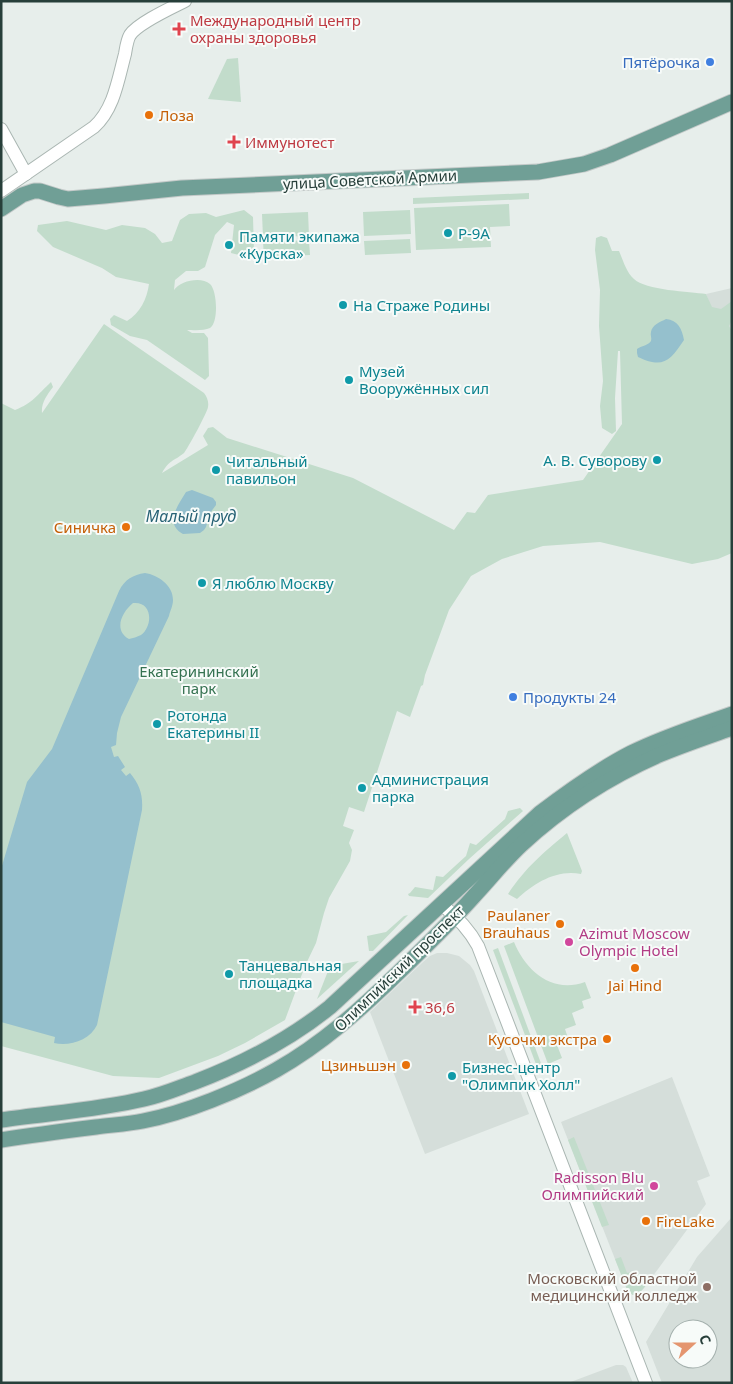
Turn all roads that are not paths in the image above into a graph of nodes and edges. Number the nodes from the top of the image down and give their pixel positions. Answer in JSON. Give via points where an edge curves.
{"nodes":[{"id":1,"x":185,"y":1,"type":"edge"},
{"id":2,"x":732,"y":102,"type":"edge"},
{"id":3,"x":1,"y":129,"type":"edge"},
{"id":4,"x":26,"y":174,"type":"junction"},
{"id":5,"x":1,"y":191,"type":"edge"},
{"id":6,"x":1,"y":209,"type":"edge"},
{"id":7,"x":732,"y":714,"type":"edge"},
{"id":8,"x":732,"y":728,"type":"edge"},
{"id":9,"x":441,"y":904,"type":"junction"},
{"id":10,"x":455,"y":916,"type":"junction"},
{"id":11,"x":1,"y":1120,"type":"edge"},
{"id":12,"x":1,"y":1140,"type":"edge"},
{"id":13,"x":646,"y":1383,"type":"edge"}],
"edges":[{"from":1,"to":4,"type":"street","via":[[143,24],[129,36],[116,87],[106,113],[94,127]]},
{"from":2,"to":6,"type":"main road","name":"улица Советской Армии","via":[[610,155],[584,164],[538,172],[182,188],[68,199],[34,190]]},
{"from":3,"to":4,"type":"street"},
{"from":4,"to":5,"type":"street"},
{"from":7,"to":9,"type":"main road","name":"Олимпийский проспект","via":[[652,744],[606,766],[540,812]]},
{"from":8,"to":10,"type":"main road","name":"Олимпийский проспект","via":[[659,755],[593,790],[542,827],[505,860]]},
{"from":9,"to":10,"type":"street"},
{"from":9,"to":11,"type":"main road","name":"Олимпийский проспект","via":[[323,1013],[253,1058],[145,1099]]},
{"from":10,"to":12,"type":"main road","name":"Олимпийский проспект","via":[[345,1022],[296,1058],[253,1082],[184,1109],[144,1120]]},
{"from":10,"to":13,"type":"street","via":[[478,946]]}]}
